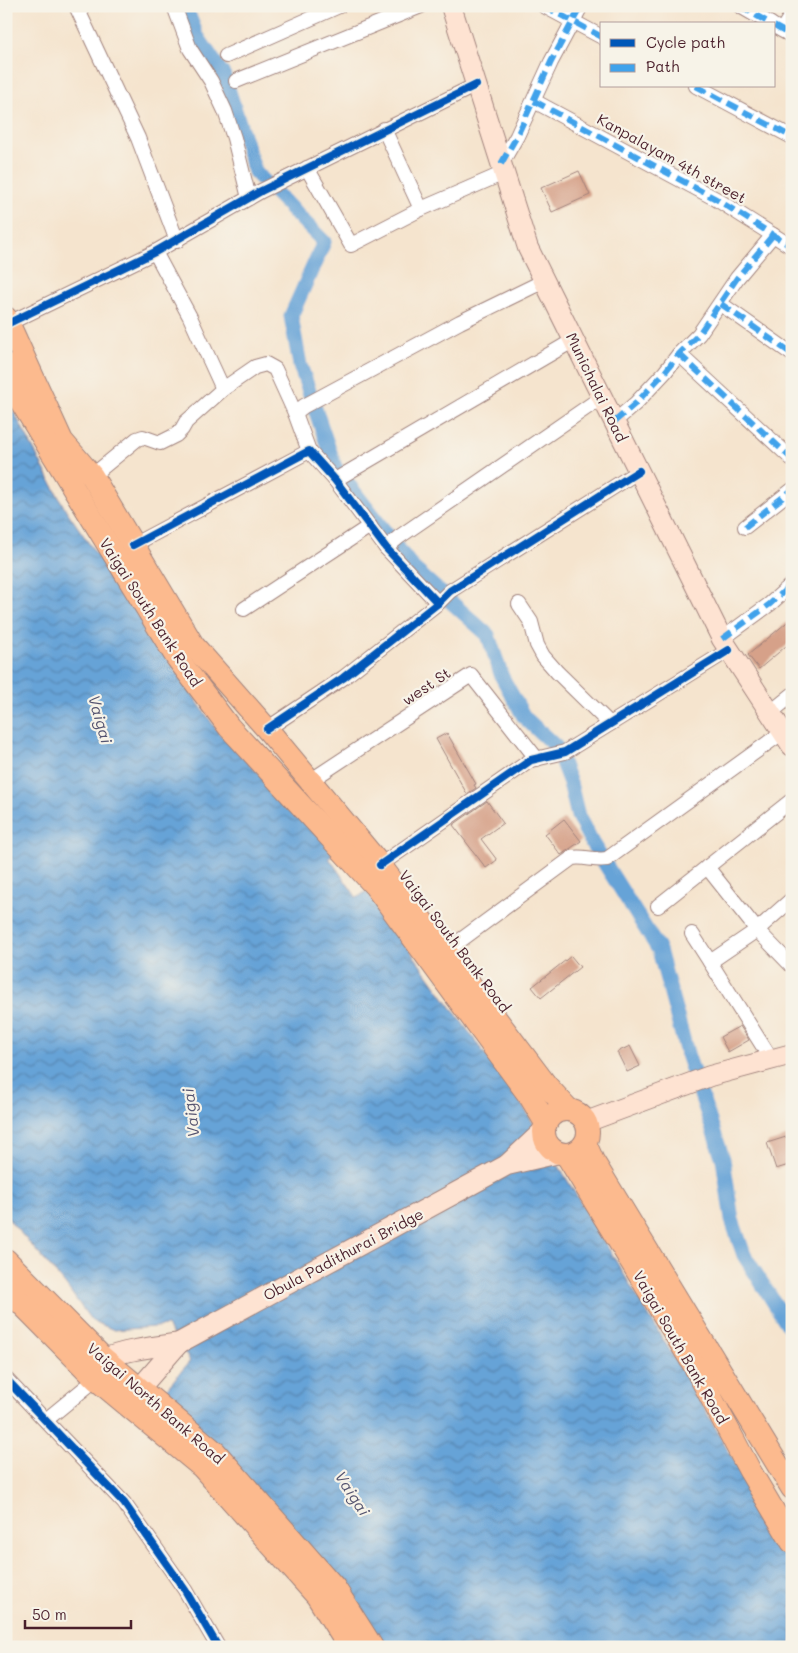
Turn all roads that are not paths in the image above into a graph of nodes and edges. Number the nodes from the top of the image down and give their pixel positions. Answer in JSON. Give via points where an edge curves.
{"nodes":[{"id":1,"x":76,"y":6,"type":"edge"},
{"id":2,"x":174,"y":6,"type":"edge"},
{"id":3,"x":339,"y":6,"type":"edge"},
{"id":4,"x":421,"y":6,"type":"edge"},
{"id":5,"x":451,"y":6,"type":"edge"},
{"id":6,"x":544,"y":6,"type":"edge"},
{"id":7,"x":581,"y":6,"type":"edge"},
{"id":8,"x":740,"y":6,"type":"edge"},
{"id":9,"x":792,"y":14,"type":"edge"},
{"id":10,"x":573,"y":21,"type":"junction"},
{"id":11,"x":768,"y":22,"type":"edge"},
{"id":12,"x":780,"y":29,"type":"edge"},
{"id":13,"x":600,"y":36,"type":"edge"},
{"id":14,"x":226,"y":56,"type":"dead end"},
{"id":15,"x":236,"y":81,"type":"dead end"},
{"id":16,"x":476,"y":85,"type":"junction"},
{"id":17,"x":700,"y":88,"type":"edge"},
{"id":18,"x":534,"y":101,"type":"junction"},
{"id":19,"x":384,"y":129,"type":"junction"},
{"id":20,"x":792,"y":137,"type":"edge"},
{"id":21,"x":307,"y":168,"type":"junction"},
{"id":22,"x":502,"y":169,"type":"junction"},
{"id":23,"x":255,"y":194,"type":"junction"},
{"id":24,"x":421,"y":209,"type":"junction"},
{"id":25,"x":773,"y":235,"type":"junction"},
{"id":26,"x":177,"y":241,"type":"junction"},
{"id":27,"x":792,"y":247,"type":"edge"},
{"id":28,"x":155,"y":252,"type":"junction"},
{"id":29,"x":544,"y":281,"type":"junction"},
{"id":30,"x":721,"y":304,"type":"junction"},
{"id":31,"x":8,"y":320,"type":"edge"},
{"id":32,"x":574,"y":340,"type":"junction"},
{"id":33,"x":679,"y":354,"type":"junction"},
{"id":34,"x":792,"y":354,"type":"edge"},
{"id":35,"x":6,"y":365,"type":"edge"},
{"id":36,"x":223,"y":389,"type":"junction"},
{"id":37,"x":602,"y":397,"type":"junction"},
{"id":38,"x":299,"y":409,"type":"junction"},
{"id":39,"x":614,"y":422,"type":"junction"},
{"id":40,"x":309,"y":451,"type":"junction"},
{"id":41,"x":792,"y":459,"type":"edge"},
{"id":42,"x":639,"y":471,"type":"junction"},
{"id":43,"x":92,"y":476,"type":"junction"},
{"id":44,"x":335,"y":480,"type":"junction"},
{"id":45,"x":792,"y":490,"type":"edge"},
{"id":46,"x":370,"y":526,"type":"junction"},
{"id":47,"x":745,"y":528,"type":"dead end"},
{"id":48,"x":133,"y":545,"type":"junction"},
{"id":49,"x":386,"y":548,"type":"junction"},
{"id":50,"x":792,"y":584,"type":"edge"},
{"id":51,"x":438,"y":603,"type":"junction"},
{"id":52,"x":519,"y":604,"type":"dead end"},
{"id":53,"x":244,"y":609,"type":"dead end"},
{"id":54,"x":726,"y":645,"type":"junction"},
{"id":55,"x":792,"y":695,"type":"edge"},
{"id":56,"x":770,"y":713,"type":"junction"},
{"id":57,"x":610,"y":724,"type":"junction"},
{"id":58,"x":267,"y":729,"type":"junction"},
{"id":59,"x":787,"y":739,"type":"edge"},
{"id":60,"x":537,"y":759,"type":"junction"},
{"id":61,"x":310,"y":781,"type":"junction"},
{"id":62,"x":792,"y":800,"type":"edge"},
{"id":63,"x":380,"y":865,"type":"junction"},
{"id":64,"x":707,"y":867,"type":"junction"},
{"id":65,"x":792,"y":899,"type":"edge"},
{"id":66,"x":658,"y":906,"type":"dead end"},
{"id":67,"x":757,"y":930,"type":"junction"},
{"id":68,"x":692,"y":934,"type":"dead end"},
{"id":69,"x":446,"y":951,"type":"junction"},
{"id":70,"x":710,"y":962,"type":"junction"},
{"id":71,"x":792,"y":966,"type":"edge"},
{"id":72,"x":792,"y":1054,"type":"edge"},
{"id":73,"x":771,"y":1059,"type":"junction"},
{"id":74,"x":545,"y":1126,"type":"junction"},
{"id":75,"x":573,"y":1136,"type":"junction"},
{"id":76,"x":507,"y":1165,"type":"junction"},
{"id":77,"x":6,"y":1260,"type":"edge"},
{"id":78,"x":6,"y":1288,"type":"edge"},
{"id":79,"x":179,"y":1343,"type":"junction"},
{"id":80,"x":94,"y":1368,"type":"junction"},
{"id":81,"x":6,"y":1379,"type":"edge"},
{"id":82,"x":136,"y":1391,"type":"junction"},
{"id":83,"x":46,"y":1420,"type":"junction"},
{"id":84,"x":792,"y":1488,"type":"edge"},
{"id":85,"x":792,"y":1542,"type":"edge"},
{"id":86,"x":218,"y":1647,"type":"edge"},
{"id":87,"x":349,"y":1647,"type":"edge"},
{"id":88,"x":372,"y":1647,"type":"edge"}],
"edges":[{"from":1,"to":26,"type":"street","via":[[138,138]]},
{"from":2,"to":23,"type":"street","via":[[190,49],[211,81],[225,111]]},
{"from":3,"to":14,"type":"street"},
{"from":4,"to":15,"type":"street"},
{"from":5,"to":16,"type":"main road","name":"Munichalai Road"},
{"from":6,"to":10,"type":"street"},
{"from":7,"to":10,"type":"street"},
{"from":8,"to":11,"type":"street"},
{"from":9,"to":12,"type":"street"},
{"from":10,"to":13,"type":"street"},
{"from":10,"to":18,"type":"street"},
{"from":16,"to":19,"type":"street"},
{"from":16,"to":22,"type":"main road","name":"Munichalai Road"},
{"from":17,"to":20,"type":"street"},
{"from":18,"to":22,"type":"street"},
{"from":18,"to":25,"type":"street","name":"Kanpalayam 4th street","via":[[716,199]]},
{"from":19,"to":21,"type":"street"},
{"from":19,"to":24,"type":"street"},
{"from":21,"to":23,"type":"street"},
{"from":21,"to":24,"type":"street","via":[[351,245]]},
{"from":22,"to":24,"type":"street"},
{"from":22,"to":29,"type":"main road","name":"Munichalai Road","via":[[528,248]]},
{"from":23,"to":26,"type":"street"},
{"from":25,"to":27,"type":"street","name":"Kanpalayam 4th street"},
{"from":25,"to":30,"type":"street","via":[[753,257]]},
{"from":26,"to":28,"type":"street"},
{"from":28,"to":31,"type":"street"},
{"from":28,"to":36,"type":"street"},
{"from":29,"to":32,"type":"main road","name":"Munichalai Road"},
{"from":29,"to":38,"type":"street","via":[[460,322]]},
{"from":30,"to":33,"type":"street"},
{"from":30,"to":34,"type":"street"},
{"from":31,"to":43,"type":"main road","name":"Vaigai South Bank Road","via":[[62,440]]},
{"from":32,"to":37,"type":"main road","name":"Munichalai Road"},
{"from":32,"to":44,"type":"street"},
{"from":33,"to":39,"type":"street","via":[[636,403]]},
{"from":33,"to":41,"type":"street"},
{"from":35,"to":74,"type":"main road","name":"Vaigai South Bank Road","via":[[20,400],[177,658],[229,727],[375,886],[531,1098]]},
{"from":36,"to":38,"type":"street","via":[[254,367],[266,364],[275,369]]},
{"from":36,"to":43,"type":"street","via":[[176,434],[160,443],[143,437],[138,439]]},
{"from":37,"to":39,"type":"main road","name":"Munichalai Road"},
{"from":37,"to":49,"type":"street"},
{"from":38,"to":40,"type":"street"},
{"from":39,"to":42,"type":"main road","name":"Munichalai Road"},
{"from":40,"to":44,"type":"street"},
{"from":40,"to":48,"type":"street"},
{"from":42,"to":51,"type":"street","via":[[450,591]]},
{"from":42,"to":54,"type":"main road","name":"Munichalai Road"},
{"from":43,"to":48,"type":"main road","name":"Vaigai South Bank Road"},
{"from":44,"to":46,"type":"street"},
{"from":45,"to":47,"type":"street"},
{"from":46,"to":49,"type":"street"},
{"from":46,"to":53,"type":"street"},
{"from":48,"to":58,"type":"main road","name":"Vaigai South Bank Road","via":[[193,645]]},
{"from":49,"to":51,"type":"street"},
{"from":50,"to":54,"type":"street"},
{"from":51,"to":58,"type":"street","via":[[343,678]]},
{"from":52,"to":57,"type":"street","via":[[543,656]]},
{"from":54,"to":56,"type":"main road","name":"Munichalai Road"},
{"from":54,"to":57,"type":"street"},
{"from":55,"to":56,"type":"street"},
{"from":56,"to":59,"type":"main road","name":"Munichalai Road"},
{"from":57,"to":60,"type":"street","via":[[565,752]]},
{"from":58,"to":61,"type":"main road","name":"Vaigai South Bank Road"},
{"from":59,"to":69,"type":"street","via":[[601,860],[572,858]]},
{"from":60,"to":61,"type":"street","name":"west St","via":[[471,675]]},
{"from":60,"to":63,"type":"street","via":[[531,760]]},
{"from":61,"to":63,"type":"main road","name":"Vaigai South Bank Road"},
{"from":62,"to":64,"type":"street"},
{"from":63,"to":69,"type":"main road","name":"Vaigai South Bank Road"},
{"from":64,"to":66,"type":"street"},
{"from":64,"to":67,"type":"street"},
{"from":65,"to":67,"type":"street"},
{"from":67,"to":70,"type":"street"},
{"from":67,"to":71,"type":"street"},
{"from":68,"to":70,"type":"street"},
{"from":69,"to":75,"type":"main road","name":"Vaigai South Bank Road","via":[[546,1085]]},
{"from":70,"to":73,"type":"street"},
{"from":72,"to":73,"type":"main road","name":"Obula Padithurai Bridge"},
{"from":73,"to":75,"type":"main road","name":"Obula Padithurai Bridge","via":[[687,1084]]},
{"from":74,"to":75,"type":"main road","name":"Vaigai South Bank Road","via":[[547,1143],[552,1149]]},
{"from":74,"to":75,"type":"main road","via":[[555,1112],[562,1110]]},
{"from":74,"to":76,"type":"main road","name":"Obula Padithurai Bridge"},
{"from":75,"to":76,"type":"main road","name":"Obula Padithurai Bridge"},
{"from":75,"to":84,"type":"main road","name":"Vaigai South Bank Road","via":[[593,1161]]},
{"from":75,"to":85,"type":"main road","name":"Vaigai South Bank Road","via":[[750,1471]]},
{"from":76,"to":79,"type":"main road","name":"Obula Padithurai Bridge"},
{"from":77,"to":80,"type":"main road","name":"Vaigai North Bank Road"},
{"from":78,"to":80,"type":"main road","name":"Vaigai North Bank Road"},
{"from":79,"to":80,"type":"main road","name":"Obula Padithurai Bridge","via":[[128,1351]]},
{"from":79,"to":82,"type":"main road","name":"Obula Padithurai Bridge"},
{"from":80,"to":82,"type":"main road","name":"Vaigai North Bank Road"},
{"from":80,"to":83,"type":"street"},
{"from":81,"to":83,"type":"street"},
{"from":82,"to":87,"type":"main road","name":"Vaigai North Bank Road","via":[[317,1596]]},
{"from":82,"to":88,"type":"main road","name":"Vaigai North Bank Road","via":[[216,1453],[334,1588]]},
{"from":83,"to":86,"type":"street","via":[[124,1503],[185,1590]]}]}
